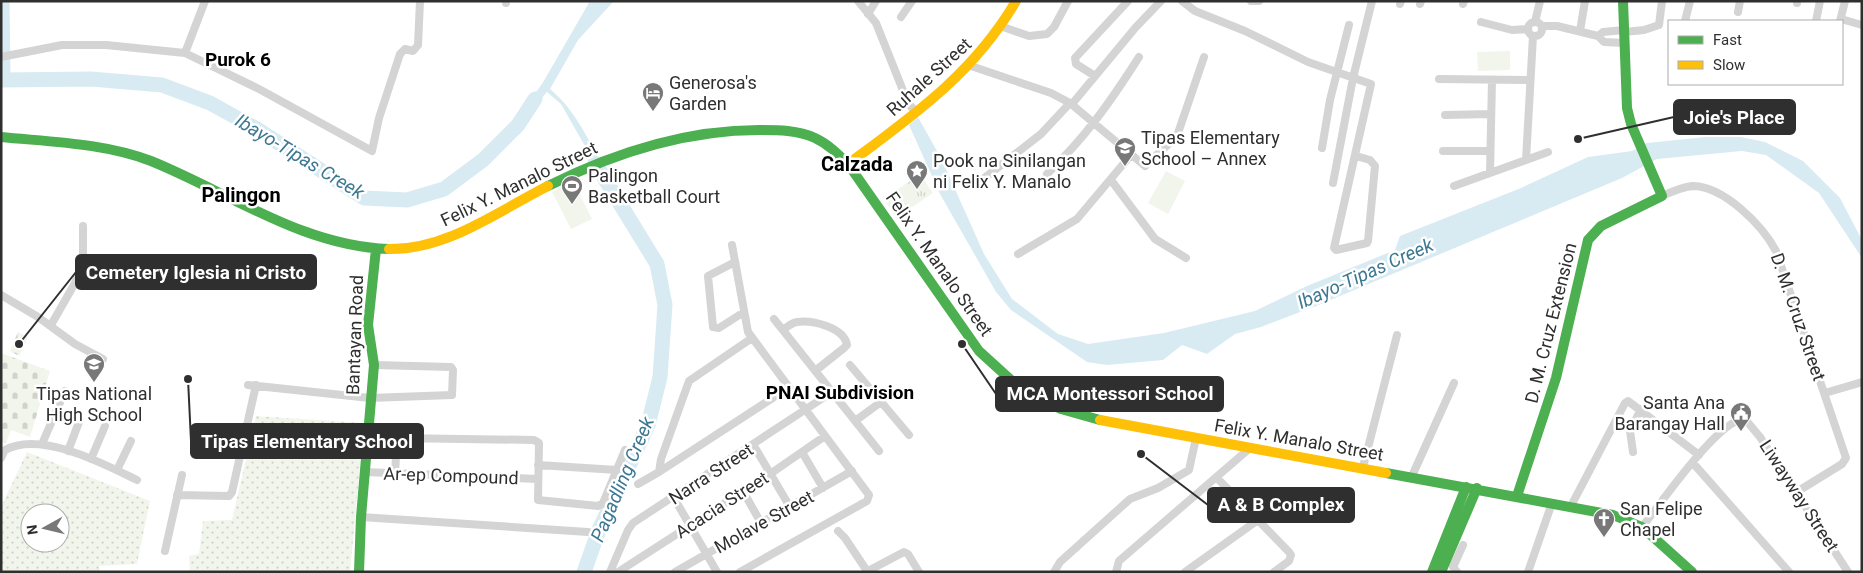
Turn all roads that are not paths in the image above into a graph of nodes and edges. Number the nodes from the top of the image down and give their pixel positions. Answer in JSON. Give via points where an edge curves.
{"nodes":[{"id":1,"x":205,"y":1,"type":"edge"},
{"id":2,"x":420,"y":1,"type":"edge"},
{"id":3,"x":858,"y":1,"type":"edge"},
{"id":4,"x":876,"y":1,"type":"edge"},
{"id":5,"x":912,"y":1,"type":"edge"},
{"id":6,"x":1016,"y":1,"type":"edge"},
{"id":7,"x":1068,"y":1,"type":"edge"},
{"id":8,"x":1128,"y":1,"type":"edge"},
{"id":9,"x":1162,"y":1,"type":"edge"},
{"id":10,"x":1182,"y":1,"type":"edge"},
{"id":11,"x":1251,"y":1,"type":"edge"},
{"id":12,"x":1258,"y":1,"type":"edge"},
{"id":13,"x":1372,"y":1,"type":"edge"},
{"id":14,"x":1540,"y":1,"type":"edge"},
{"id":15,"x":1585,"y":1,"type":"edge"},
{"id":16,"x":1623,"y":1,"type":"edge"},
{"id":17,"x":1662,"y":1,"type":"edge"},
{"id":18,"x":1690,"y":1,"type":"edge"},
{"id":19,"x":1740,"y":1,"type":"edge"},
{"id":20,"x":1820,"y":1,"type":"edge"},
{"id":21,"x":1845,"y":1,"type":"edge"},
{"id":22,"x":1738,"y":12,"type":"dead end"},
{"id":23,"x":868,"y":14,"type":"junction"},
{"id":24,"x":901,"y":17,"type":"dead end"},
{"id":25,"x":1685,"y":20,"type":"edge"},
{"id":26,"x":1816,"y":20,"type":"edge"},
{"id":27,"x":1841,"y":20,"type":"edge"},
{"id":28,"x":1843,"y":20,"type":"edge"},
{"id":29,"x":1480,"y":22,"type":"dead end"},
{"id":30,"x":1539,"y":24,"type":"junction"},
{"id":31,"x":1862,"y":24,"type":"edge"},
{"id":32,"x":1349,"y":25,"type":"dead end"},
{"id":33,"x":1003,"y":27,"type":"junction"},
{"id":34,"x":1580,"y":31,"type":"junction"},
{"id":35,"x":1531,"y":32,"type":"junction"},
{"id":36,"x":1612,"y":32,"type":"junction"},
{"id":37,"x":1624,"y":35,"type":"junction"},
{"id":38,"x":1598,"y":36,"type":"junction"},
{"id":39,"x":1612,"y":44,"type":"junction"},
{"id":40,"x":185,"y":53,"type":"junction"},
{"id":41,"x":4,"y":56,"type":"edge"},
{"id":42,"x":1139,"y":57,"type":"dead end"},
{"id":43,"x":1204,"y":57,"type":"dead end"},
{"id":44,"x":971,"y":66,"type":"junction"},
{"id":45,"x":1338,"y":73,"type":"junction"},
{"id":46,"x":1095,"y":76,"type":"junction"},
{"id":47,"x":1352,"y":78,"type":"junction"},
{"id":48,"x":1440,"y":80,"type":"dead end"},
{"id":49,"x":1492,"y":80,"type":"junction"},
{"id":50,"x":1530,"y":80,"type":"junction"},
{"id":51,"x":1071,"y":104,"type":"junction"},
{"id":52,"x":916,"y":113,"type":"junction"},
{"id":53,"x":1491,"y":114,"type":"junction"},
{"id":54,"x":1445,"y":115,"type":"dead end"},
{"id":55,"x":1094,"y":123,"type":"junction"},
{"id":56,"x":1,"y":137,"type":"edge"},
{"id":57,"x":1322,"y":148,"type":"dead end"},
{"id":58,"x":1443,"y":150,"type":"dead end"},
{"id":59,"x":1490,"y":151,"type":"junction"},
{"id":60,"x":1548,"y":152,"type":"dead end"},
{"id":61,"x":1130,"y":156,"type":"junction"},
{"id":62,"x":1356,"y":156,"type":"junction"},
{"id":63,"x":1526,"y":160,"type":"junction"},
{"id":64,"x":848,"y":164,"type":"junction"},
{"id":65,"x":1490,"y":173,"type":"junction"},
{"id":66,"x":1047,"y":174,"type":"dead end"},
{"id":67,"x":1111,"y":180,"type":"junction"},
{"id":68,"x":978,"y":183,"type":"dead end"},
{"id":69,"x":1333,"y":183,"type":"dead end"},
{"id":70,"x":1454,"y":186,"type":"dead end"},
{"id":71,"x":1662,"y":196,"type":"junction"},
{"id":72,"x":83,"y":226,"type":"dead end"},
{"id":73,"x":732,"y":245,"type":"dead end"},
{"id":74,"x":376,"y":248,"type":"junction"},
{"id":75,"x":1018,"y":254,"type":"dead end"},
{"id":76,"x":1186,"y":258,"type":"dead end"},
{"id":77,"x":735,"y":262,"type":"junction"},
{"id":78,"x":1,"y":295,"type":"edge"},
{"id":79,"x":744,"y":312,"type":"junction"},
{"id":80,"x":774,"y":318,"type":"dead end"},
{"id":81,"x":51,"y":325,"type":"junction"},
{"id":82,"x":783,"y":330,"type":"junction"},
{"id":83,"x":1397,"y":334,"type":"dead end"},
{"id":84,"x":752,"y":338,"type":"junction"},
{"id":85,"x":103,"y":358,"type":"dead end"},
{"id":86,"x":374,"y":365,"type":"junction"},
{"id":87,"x":850,"y":365,"type":"dead end"},
{"id":88,"x":815,"y":371,"type":"junction"},
{"id":89,"x":1862,"y":382,"type":"edge"},
{"id":90,"x":1454,"y":383,"type":"dead end"},
{"id":91,"x":788,"y":388,"type":"junction"},
{"id":92,"x":65,"y":391,"type":"dead end"},
{"id":93,"x":832,"y":392,"type":"junction"},
{"id":94,"x":1825,"y":393,"type":"junction"},
{"id":95,"x":370,"y":398,"type":"junction"},
{"id":96,"x":881,"y":402,"type":"junction"},
{"id":97,"x":1641,"y":410,"type":"junction"},
{"id":98,"x":806,"y":412,"type":"junction"},
{"id":99,"x":855,"y":421,"type":"junction"},
{"id":100,"x":79,"y":422,"type":"dead end"},
{"id":101,"x":106,"y":426,"type":"dead end"},
{"id":102,"x":909,"y":435,"type":"dead end"},
{"id":103,"x":825,"y":436,"type":"junction"},
{"id":104,"x":1196,"y":438,"type":"junction"},
{"id":105,"x":131,"y":441,"type":"dead end"},
{"id":106,"x":42,"y":444,"type":"junction"},
{"id":107,"x":754,"y":446,"type":"junction"},
{"id":108,"x":1250,"y":448,"type":"junction"},
{"id":109,"x":625,"y":450,"type":"dead end"},
{"id":110,"x":68,"y":451,"type":"junction"},
{"id":111,"x":879,"y":451,"type":"dead end"},
{"id":112,"x":802,"y":452,"type":"junction"},
{"id":113,"x":1633,"y":452,"type":"dead end"},
{"id":114,"x":1699,"y":454,"type":"junction"},
{"id":115,"x":1,"y":458,"type":"edge"},
{"id":116,"x":91,"y":459,"type":"junction"},
{"id":117,"x":1693,"y":462,"type":"junction"},
{"id":118,"x":538,"y":465,"type":"junction"},
{"id":119,"x":1363,"y":467,"type":"junction"},
{"id":120,"x":117,"y":470,"type":"junction"},
{"id":121,"x":617,"y":470,"type":"junction"},
{"id":122,"x":852,"y":471,"type":"junction"},
{"id":123,"x":364,"y":472,"type":"junction"},
{"id":124,"x":659,"y":472,"type":"junction"},
{"id":125,"x":395,"y":474,"type":"junction"},
{"id":126,"x":770,"y":474,"type":"junction"},
{"id":127,"x":182,"y":476,"type":"dead end"},
{"id":128,"x":1412,"y":476,"type":"junction"},
{"id":129,"x":1217,"y":478,"type":"junction"},
{"id":130,"x":538,"y":479,"type":"junction"},
{"id":131,"x":137,"y":480,"type":"dead end"},
{"id":132,"x":638,"y":484,"type":"dead end"},
{"id":133,"x":1466,"y":486,"type":"junction"},
{"id":134,"x":823,"y":488,"type":"junction"},
{"id":135,"x":1477,"y":488,"type":"junction"},
{"id":136,"x":743,"y":491,"type":"junction"},
{"id":137,"x":1795,"y":493,"type":"junction"},
{"id":138,"x":177,"y":495,"type":"junction"},
{"id":139,"x":1517,"y":496,"type":"junction"},
{"id":140,"x":674,"y":498,"type":"junction"},
{"id":141,"x":1552,"y":503,"type":"junction"},
{"id":142,"x":1570,"y":506,"type":"junction"},
{"id":143,"x":790,"y":507,"type":"junction"},
{"id":144,"x":361,"y":517,"type":"junction"},
{"id":145,"x":1258,"y":520,"type":"junction"},
{"id":146,"x":761,"y":523,"type":"junction"},
{"id":147,"x":691,"y":525,"type":"junction"},
{"id":148,"x":1642,"y":526,"type":"junction"},
{"id":149,"x":838,"y":531,"type":"dead end"},
{"id":150,"x":588,"y":532,"type":"dead end"},
{"id":151,"x":1463,"y":545,"type":"dead end"},
{"id":152,"x":165,"y":551,"type":"dead end"},
{"id":153,"x":707,"y":554,"type":"junction"},
{"id":154,"x":359,"y":572,"type":"edge"},
{"id":155,"x":610,"y":572,"type":"edge"},
{"id":156,"x":618,"y":572,"type":"edge"},
{"id":157,"x":675,"y":572,"type":"edge"},
{"id":158,"x":717,"y":572,"type":"edge"},
{"id":159,"x":740,"y":572,"type":"edge"},
{"id":160,"x":867,"y":572,"type":"edge"},
{"id":161,"x":919,"y":572,"type":"edge"},
{"id":162,"x":1054,"y":572,"type":"edge"},
{"id":163,"x":1116,"y":572,"type":"edge"},
{"id":164,"x":1185,"y":572,"type":"edge"},
{"id":165,"x":1274,"y":572,"type":"edge"},
{"id":166,"x":1432,"y":572,"type":"edge"},
{"id":167,"x":1441,"y":572,"type":"edge"},
{"id":168,"x":1457,"y":572,"type":"edge"},
{"id":169,"x":1528,"y":572,"type":"edge"},
{"id":170,"x":1692,"y":572,"type":"edge"},
{"id":171,"x":1789,"y":572,"type":"edge"},
{"id":172,"x":1848,"y":572,"type":"edge"}],
"edges":[{"from":1,"to":40,"type":"street"},
{"from":2,"to":40,"type":"street","via":[[418,45],[413,51],[405,49],[400,54],[372,151],[259,88]]},
{"from":3,"to":23,"type":"street"},
{"from":4,"to":23,"type":"street"},
{"from":5,"to":24,"type":"street"},
{"from":6,"to":33,"type":"main road","name":"Ruhale Street"},
{"from":7,"to":33,"type":"street","via":[[1047,34],[1029,36]]},
{"from":8,"to":46,"type":"street","via":[[1075,58],[1076,64]]},
{"from":9,"to":46,"type":"street"},
{"from":10,"to":45,"type":"street","via":[[1195,11]]},
{"from":11,"to":12,"type":"street"},
{"from":13,"to":47,"type":"street"},
{"from":14,"to":30,"type":"street"},
{"from":15,"to":34,"type":"street"},
{"from":16,"to":37,"type":"main road"},
{"from":17,"to":37,"type":"street","via":[[1659,25]]},
{"from":18,"to":25,"type":"street"},
{"from":19,"to":22,"type":"street"},
{"from":20,"to":26,"type":"street"},
{"from":21,"to":27,"type":"street"},
{"from":23,"to":52,"type":"street","via":[[876,23],[908,103]]},
{"from":28,"to":31,"type":"street"},
{"from":29,"to":35,"type":"street"},
{"from":30,"to":34,"type":"street"},
{"from":30,"to":35,"type":"street","via":[[1530,25]]},
{"from":30,"to":35,"type":"street","via":[[1540,34]]},
{"from":32,"to":45,"type":"street"},
{"from":33,"to":44,"type":"main road","name":"Ruhale Street"},
{"from":34,"to":38,"type":"street"},
{"from":35,"to":50,"type":"street"},
{"from":36,"to":37,"type":"street"},
{"from":36,"to":38,"type":"street","via":[[1602,32]]},
{"from":36,"to":39,"type":"street"},
{"from":37,"to":39,"type":"street"},
{"from":37,"to":71,"type":"main road","via":[[1630,124]]},
{"from":38,"to":39,"type":"street"},
{"from":40,"to":41,"type":"street","via":[[106,45],[62,45]]},
{"from":42,"to":55,"type":"street"},
{"from":43,"to":61,"type":"street","via":[[1175,138],[1145,166]]},
{"from":44,"to":51,"type":"street","via":[[1051,93]]},
{"from":44,"to":52,"type":"main road","name":"Ruhale Street"},
{"from":45,"to":47,"type":"street"},
{"from":45,"to":57,"type":"street"},
{"from":46,"to":51,"type":"street"},
{"from":47,"to":62,"type":"street","via":[[1371,84]]},
{"from":47,"to":69,"type":"street"},
{"from":48,"to":49,"type":"street"},
{"from":49,"to":50,"type":"street"},
{"from":49,"to":53,"type":"street"},
{"from":50,"to":63,"type":"street"},
{"from":51,"to":55,"type":"street"},
{"from":51,"to":68,"type":"street","via":[[1041,134]]},
{"from":52,"to":64,"type":"main road","name":"Ruhale Street"},
{"from":53,"to":54,"type":"street"},
{"from":53,"to":59,"type":"street"},
{"from":55,"to":61,"type":"street"},
{"from":55,"to":66,"type":"street"},
{"from":56,"to":74,"type":"main road","name":"Felix Y. Manalo Street","via":[[91,145],[123,153],[150,161],[313,235],[339,244]]},
{"from":58,"to":59,"type":"street"},
{"from":59,"to":65,"type":"street"},
{"from":60,"to":63,"type":"street"},
{"from":61,"to":67,"type":"street"},
{"from":62,"to":62,"type":"street","via":[[1334,248],[1336,250],[1368,241],[1374,166],[1370,160]]},
{"from":63,"to":65,"type":"street"},
{"from":64,"to":74,"type":"main road","name":"Felix Y. Manalo Street","via":[[828,143],[807,135],[750,130],[691,135],[601,160],[442,241],[426,246]]},
{"from":64,"to":104,"type":"main road","name":"Felix Y. Manalo Street","via":[[979,351],[1012,381],[1061,409]]},
{"from":65,"to":70,"type":"street"},
{"from":67,"to":75,"type":"street","via":[[1077,219]]},
{"from":67,"to":76,"type":"street","via":[[1155,239]]},
{"from":71,"to":94,"type":"street","name":"D. M. Cruz Street","via":[[1691,186],[1705,188],[1753,219],[1767,234],[1785,275]]},
{"from":71,"to":139,"type":"main road","name":"D. M. Cruz Extension","via":[[1601,226],[1588,240],[1556,378]]},
{"from":72,"to":81,"type":"street","via":[[83,261],[75,283]]},
{"from":73,"to":77,"type":"street"},
{"from":74,"to":86,"type":"main road","name":"Bantayan Road","via":[[368,326]]},
{"from":77,"to":79,"type":"street"},
{"from":77,"to":79,"type":"street","via":[[708,276],[713,327],[719,328]]},
{"from":78,"to":81,"type":"street"},
{"from":79,"to":84,"type":"street"},
{"from":80,"to":82,"type":"street"},
{"from":81,"to":85,"type":"street","via":[[69,341]]},
{"from":82,"to":88,"type":"street"},
{"from":82,"to":88,"type":"street","via":[[799,322],[828,326],[845,341],[846,346]]},
{"from":83,"to":119,"type":"street"},
{"from":84,"to":91,"type":"street"},
{"from":84,"to":124,"type":"street","via":[[689,381]]},
{"from":86,"to":95,"type":"main road","name":"Bantayan Road"},
{"from":86,"to":95,"type":"street","via":[[451,366],[453,392],[447,397]]},
{"from":87,"to":96,"type":"street"},
{"from":88,"to":93,"type":"street"},
{"from":89,"to":94,"type":"street"},
{"from":90,"to":128,"type":"street"},
{"from":91,"to":98,"type":"street"},
{"from":91,"to":124,"type":"street"},
{"from":92,"to":106,"type":"street"},
{"from":93,"to":98,"type":"street","name":"Narra Street"},
{"from":93,"to":99,"type":"street"},
{"from":94,"to":137,"type":"street","name":"D. M. Cruz Street","via":[[1845,459]]},
{"from":95,"to":123,"type":"main road","name":"Bantayan Road"},
{"from":95,"to":138,"type":"street","via":[[252,385],[229,496]]},
{"from":96,"to":99,"type":"street"},
{"from":96,"to":102,"type":"street"},
{"from":97,"to":113,"type":"street","via":[[1630,431]]},
{"from":97,"to":114,"type":"street"},
{"from":97,"to":142,"type":"street","via":[[1632,402],[1625,403]]},
{"from":98,"to":103,"type":"street"},
{"from":98,"to":107,"type":"street","name":"Narra Street"},
{"from":99,"to":111,"type":"street"},
{"from":100,"to":110,"type":"street"},
{"from":101,"to":116,"type":"street"},
{"from":103,"to":112,"type":"street","name":"Acacia Street"},
{"from":103,"to":122,"type":"street"},
{"from":104,"to":108,"type":"main road","name":"Felix Y. Manalo Street"},
{"from":104,"to":162,"type":"street","via":[[1189,470],[1130,499],[1060,562]]},
{"from":105,"to":120,"type":"street"},
{"from":106,"to":110,"type":"street"},
{"from":106,"to":115,"type":"street","via":[[14,446],[5,450]]},
{"from":107,"to":126,"type":"street"},
{"from":107,"to":140,"type":"street","name":"Narra Street"},
{"from":108,"to":119,"type":"main road","name":"Felix Y. Manalo Street"},
{"from":108,"to":129,"type":"street"},
{"from":109,"to":121,"type":"street"},
{"from":110,"to":116,"type":"street"},
{"from":112,"to":126,"type":"street","name":"Acacia Street"},
{"from":112,"to":134,"type":"street"},
{"from":114,"to":117,"type":"street"},
{"from":114,"to":137,"type":"street","name":"Liwayway Street","via":[[1733,422],[1739,419],[1749,422]]},
{"from":116,"to":120,"type":"street"},
{"from":117,"to":148,"type":"street"},
{"from":117,"to":171,"type":"street"},
{"from":118,"to":121,"type":"street"},
{"from":118,"to":125,"type":"street","via":[[540,443],[534,440],[400,437],[396,440]]},
{"from":118,"to":130,"type":"street"},
{"from":119,"to":128,"type":"main road","name":"Felix Y. Manalo Street"},
{"from":120,"to":131,"type":"street"},
{"from":121,"to":130,"type":"street","via":[[603,503],[598,506],[538,500]]},
{"from":122,"to":134,"type":"street","name":"Molave Street"},
{"from":122,"to":159,"type":"street","via":[[868,491],[867,500]]},
{"from":123,"to":125,"type":"street","name":"Ar-ep Compound"},
{"from":123,"to":144,"type":"main road","name":"Bantayan Road"},
{"from":124,"to":132,"type":"street"},
{"from":125,"to":130,"type":"street","name":"Ar-ep Compound"},
{"from":126,"to":136,"type":"street","name":"Acacia Street"},
{"from":126,"to":143,"type":"street"},
{"from":127,"to":138,"type":"street"},
{"from":128,"to":133,"type":"main road","name":"Felix Y. Manalo Street"},
{"from":129,"to":145,"type":"street"},
{"from":129,"to":163,"type":"street","via":[[1119,561]]},
{"from":133,"to":135,"type":"main road","name":"Felix Y. Manalo Street"},
{"from":133,"to":166,"type":"main road"},
{"from":134,"to":143,"type":"street","name":"Molave Street"},
{"from":135,"to":139,"type":"main road","name":"Felix Y. Manalo Street"},
{"from":135,"to":167,"type":"main road"},
{"from":136,"to":146,"type":"street"},
{"from":136,"to":147,"type":"street","name":"Acacia Street"},
{"from":137,"to":172,"type":"street","name":"Liwayway Street"},
{"from":138,"to":152,"type":"street"},
{"from":139,"to":141,"type":"main road","name":"Felix Y. Manalo Street"},
{"from":140,"to":147,"type":"street"},
{"from":140,"to":155,"type":"street","name":"Narra Street","via":[[630,526]]},
{"from":141,"to":142,"type":"main road","name":"Felix Y. Manalo Street"},
{"from":141,"to":169,"type":"street"},
{"from":142,"to":148,"type":"main road","name":"Felix Y. Manalo Street","via":[[1618,516]]},
{"from":143,"to":146,"type":"street","name":"Molave Street"},
{"from":144,"to":150,"type":"street"},
{"from":144,"to":154,"type":"main road","name":"Bantayan Road"},
{"from":145,"to":164,"type":"street"},
{"from":145,"to":165,"type":"street","via":[[1290,555],[1289,561]]},
{"from":146,"to":153,"type":"street","name":"Molave Street"},
{"from":147,"to":153,"type":"street"},
{"from":147,"to":156,"type":"street","name":"Acacia Street"},
{"from":148,"to":170,"type":"main road","name":"Felix Y. Manalo Street"},
{"from":149,"to":160,"type":"street"},
{"from":151,"to":168,"type":"street","via":[[1453,567]]},
{"from":153,"to":157,"type":"street","name":"Molave Street"},
{"from":153,"to":158,"type":"street"},
{"from":160,"to":161,"type":"street","via":[[899,554],[908,554]]}]}
